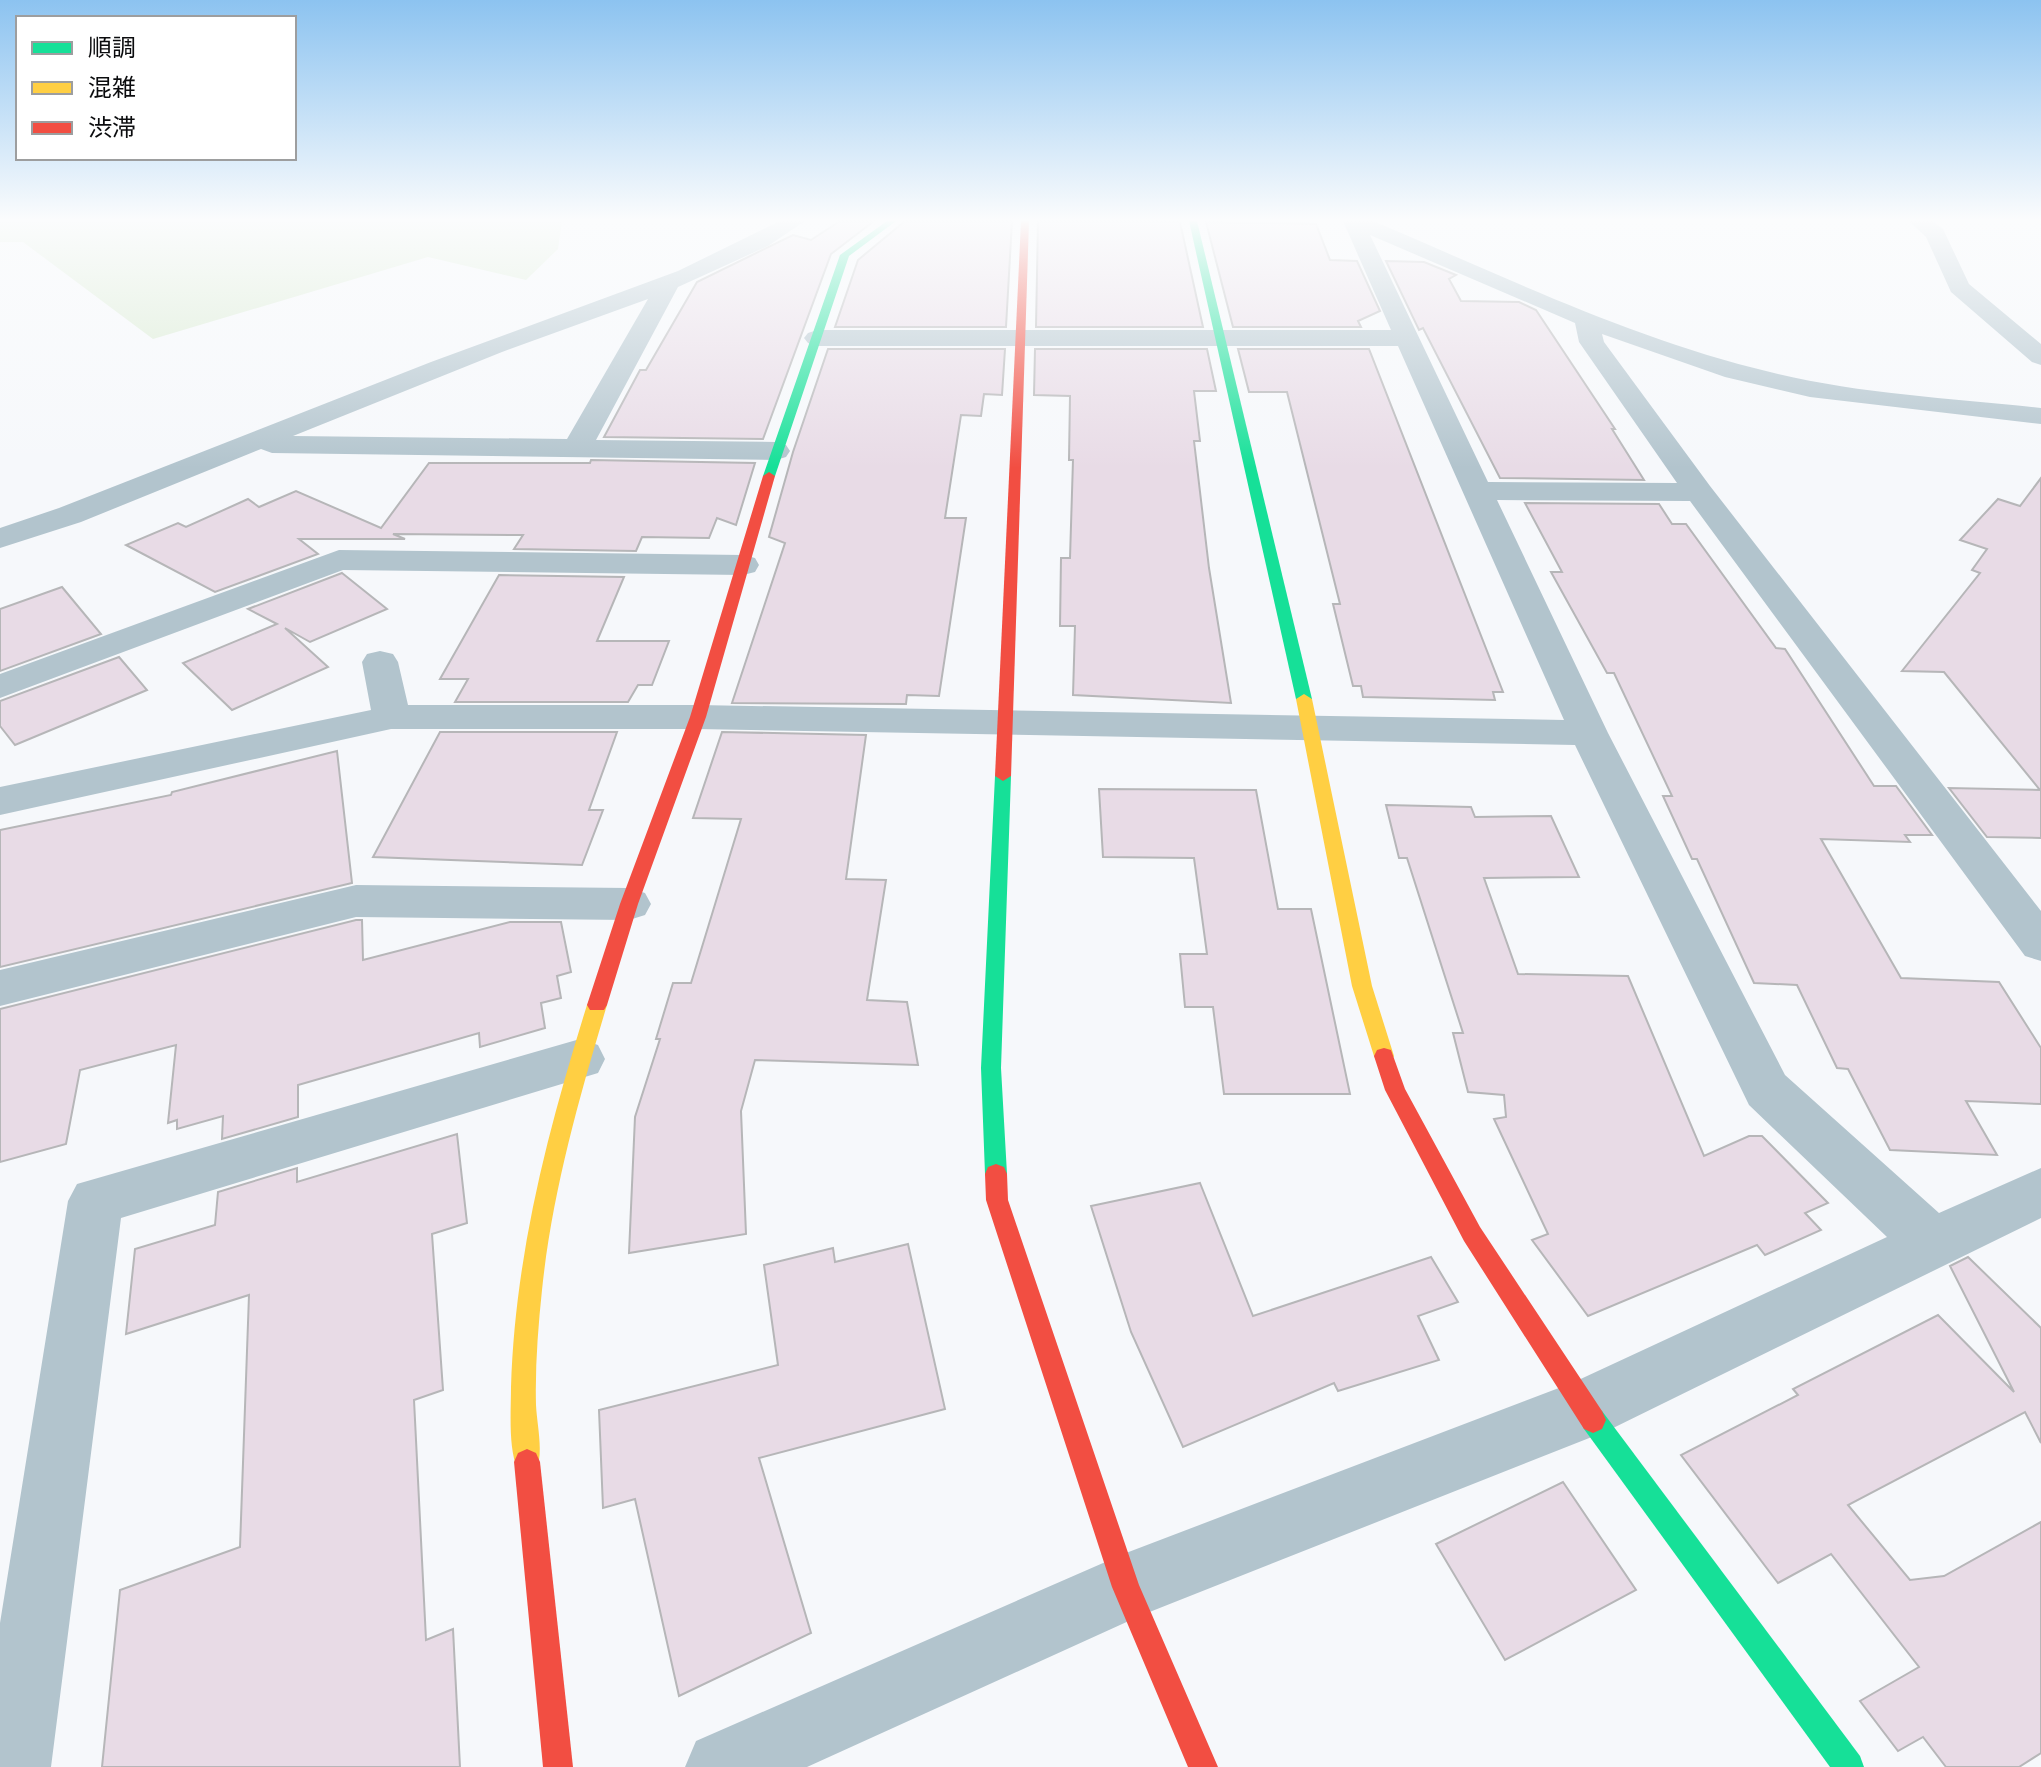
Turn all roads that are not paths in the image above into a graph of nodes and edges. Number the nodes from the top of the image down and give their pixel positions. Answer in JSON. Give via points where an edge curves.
{"nodes":[{"id":1,"x":610,"y":303,"type":"edge"},
{"id":2,"x":657,"y":303,"type":"edge"},
{"id":3,"x":829,"y":303,"type":"edge"},
{"id":4,"x":1024,"y":303,"type":"edge"},
{"id":5,"x":1211,"y":303,"type":"edge"},
{"id":6,"x":1391,"y":303,"type":"edge"},
{"id":7,"x":1549,"y":303,"type":"edge"},
{"id":8,"x":1978,"y":303,"type":"edge"},
{"id":9,"x":1586,"y":319,"type":"junction"},
{"id":10,"x":817,"y":338,"type":"junction"},
{"id":11,"x":1023,"y":338,"type":"junction"},
{"id":12,"x":1218,"y":338,"type":"junction"},
{"id":13,"x":1406,"y":338,"type":"junction"},
{"id":14,"x":2041,"y":357,"type":"edge"},
{"id":15,"x":2041,"y":416,"type":"edge"},
{"id":16,"x":254,"y":444,"type":"junction"},
{"id":17,"x":577,"y":448,"type":"junction"},
{"id":18,"x":776,"y":451,"type":"junction"},
{"id":19,"x":1478,"y":491,"type":"junction"},
{"id":20,"x":1699,"y":492,"type":"junction"},
{"id":21,"x":0,"y":538,"type":"edge"},
{"id":22,"x":743,"y":565,"type":"junction"},
{"id":23,"x":380,"y":662,"type":"dead end"},
{"id":24,"x":0,"y":687,"type":"edge"},
{"id":25,"x":391,"y":717,"type":"junction"},
{"id":26,"x":698,"y":717,"type":"junction"},
{"id":27,"x":1005,"y":723,"type":"junction"},
{"id":28,"x":1311,"y":729,"type":"junction"},
{"id":29,"x":1589,"y":733,"type":"junction"},
{"id":30,"x":0,"y":801,"type":"edge"},
{"id":31,"x":629,"y":904,"type":"junction"},
{"id":32,"x":2041,"y":944,"type":"edge"},
{"id":33,"x":0,"y":988,"type":"edge"},
{"id":34,"x":580,"y":1059,"type":"junction"},
{"id":35,"x":2041,"y":1192,"type":"edge"},
{"id":36,"x":1932,"y":1243,"type":"junction"},
{"id":37,"x":1585,"y":1409,"type":"junction"},
{"id":38,"x":1126,"y":1587,"type":"junction"},
{"id":39,"x":14,"y":1767,"type":"edge"},
{"id":40,"x":558,"y":1767,"type":"edge"},
{"id":41,"x":722,"y":1767,"type":"edge"},
{"id":42,"x":1203,"y":1767,"type":"edge"},
{"id":43,"x":1849,"y":1767,"type":"edge"}],
"edges":[{"from":1,"to":16,"type":"street"},
{"from":2,"to":17,"type":"street"},
{"from":3,"to":10,"type":"street"},
{"from":4,"to":11,"type":"street"},
{"from":5,"to":12,"type":"street"},
{"from":6,"to":13,"type":"street"},
{"from":7,"to":9,"type":"street"},
{"from":8,"to":14,"type":"street"},
{"from":9,"to":15,"type":"street","via":[[1735,371],[1819,389]]},
{"from":9,"to":20,"type":"street","via":[[1592,342]]},
{"from":10,"to":11,"type":"street"},
{"from":10,"to":18,"type":"street"},
{"from":11,"to":12,"type":"street"},
{"from":11,"to":27,"type":"street"},
{"from":12,"to":13,"type":"street"},
{"from":12,"to":28,"type":"street"},
{"from":13,"to":19,"type":"street"},
{"from":16,"to":17,"type":"street"},
{"from":16,"to":21,"type":"street"},
{"from":17,"to":18,"type":"street"},
{"from":18,"to":22,"type":"street"},
{"from":19,"to":20,"type":"street"},
{"from":19,"to":29,"type":"street"},
{"from":20,"to":32,"type":"street"},
{"from":22,"to":24,"type":"street","via":[[339,560]]},
{"from":22,"to":26,"type":"street"},
{"from":23,"to":25,"type":"street"},
{"from":25,"to":26,"type":"street"},
{"from":25,"to":30,"type":"street"},
{"from":26,"to":27,"type":"street"},
{"from":26,"to":31,"type":"street"},
{"from":27,"to":28,"type":"street"},
{"from":27,"to":38,"type":"street","via":[[991,1068],[997,1200]]},
{"from":28,"to":29,"type":"street"},
{"from":28,"to":37,"type":"street","via":[[1362,986],[1395,1090],[1472,1234]]},
{"from":29,"to":36,"type":"street","via":[[1767,1090]]},
{"from":31,"to":33,"type":"street","via":[[356,901]]},
{"from":31,"to":34,"type":"street"},
{"from":34,"to":39,"type":"street","via":[[96,1201]]},
{"from":34,"to":40,"type":"street","via":[[536,1239],[521,1404]]},
{"from":35,"to":36,"type":"street"},
{"from":36,"to":37,"type":"street"},
{"from":37,"to":38,"type":"street"},
{"from":37,"to":43,"type":"street"},
{"from":38,"to":41,"type":"street"},
{"from":38,"to":42,"type":"street"}]}
